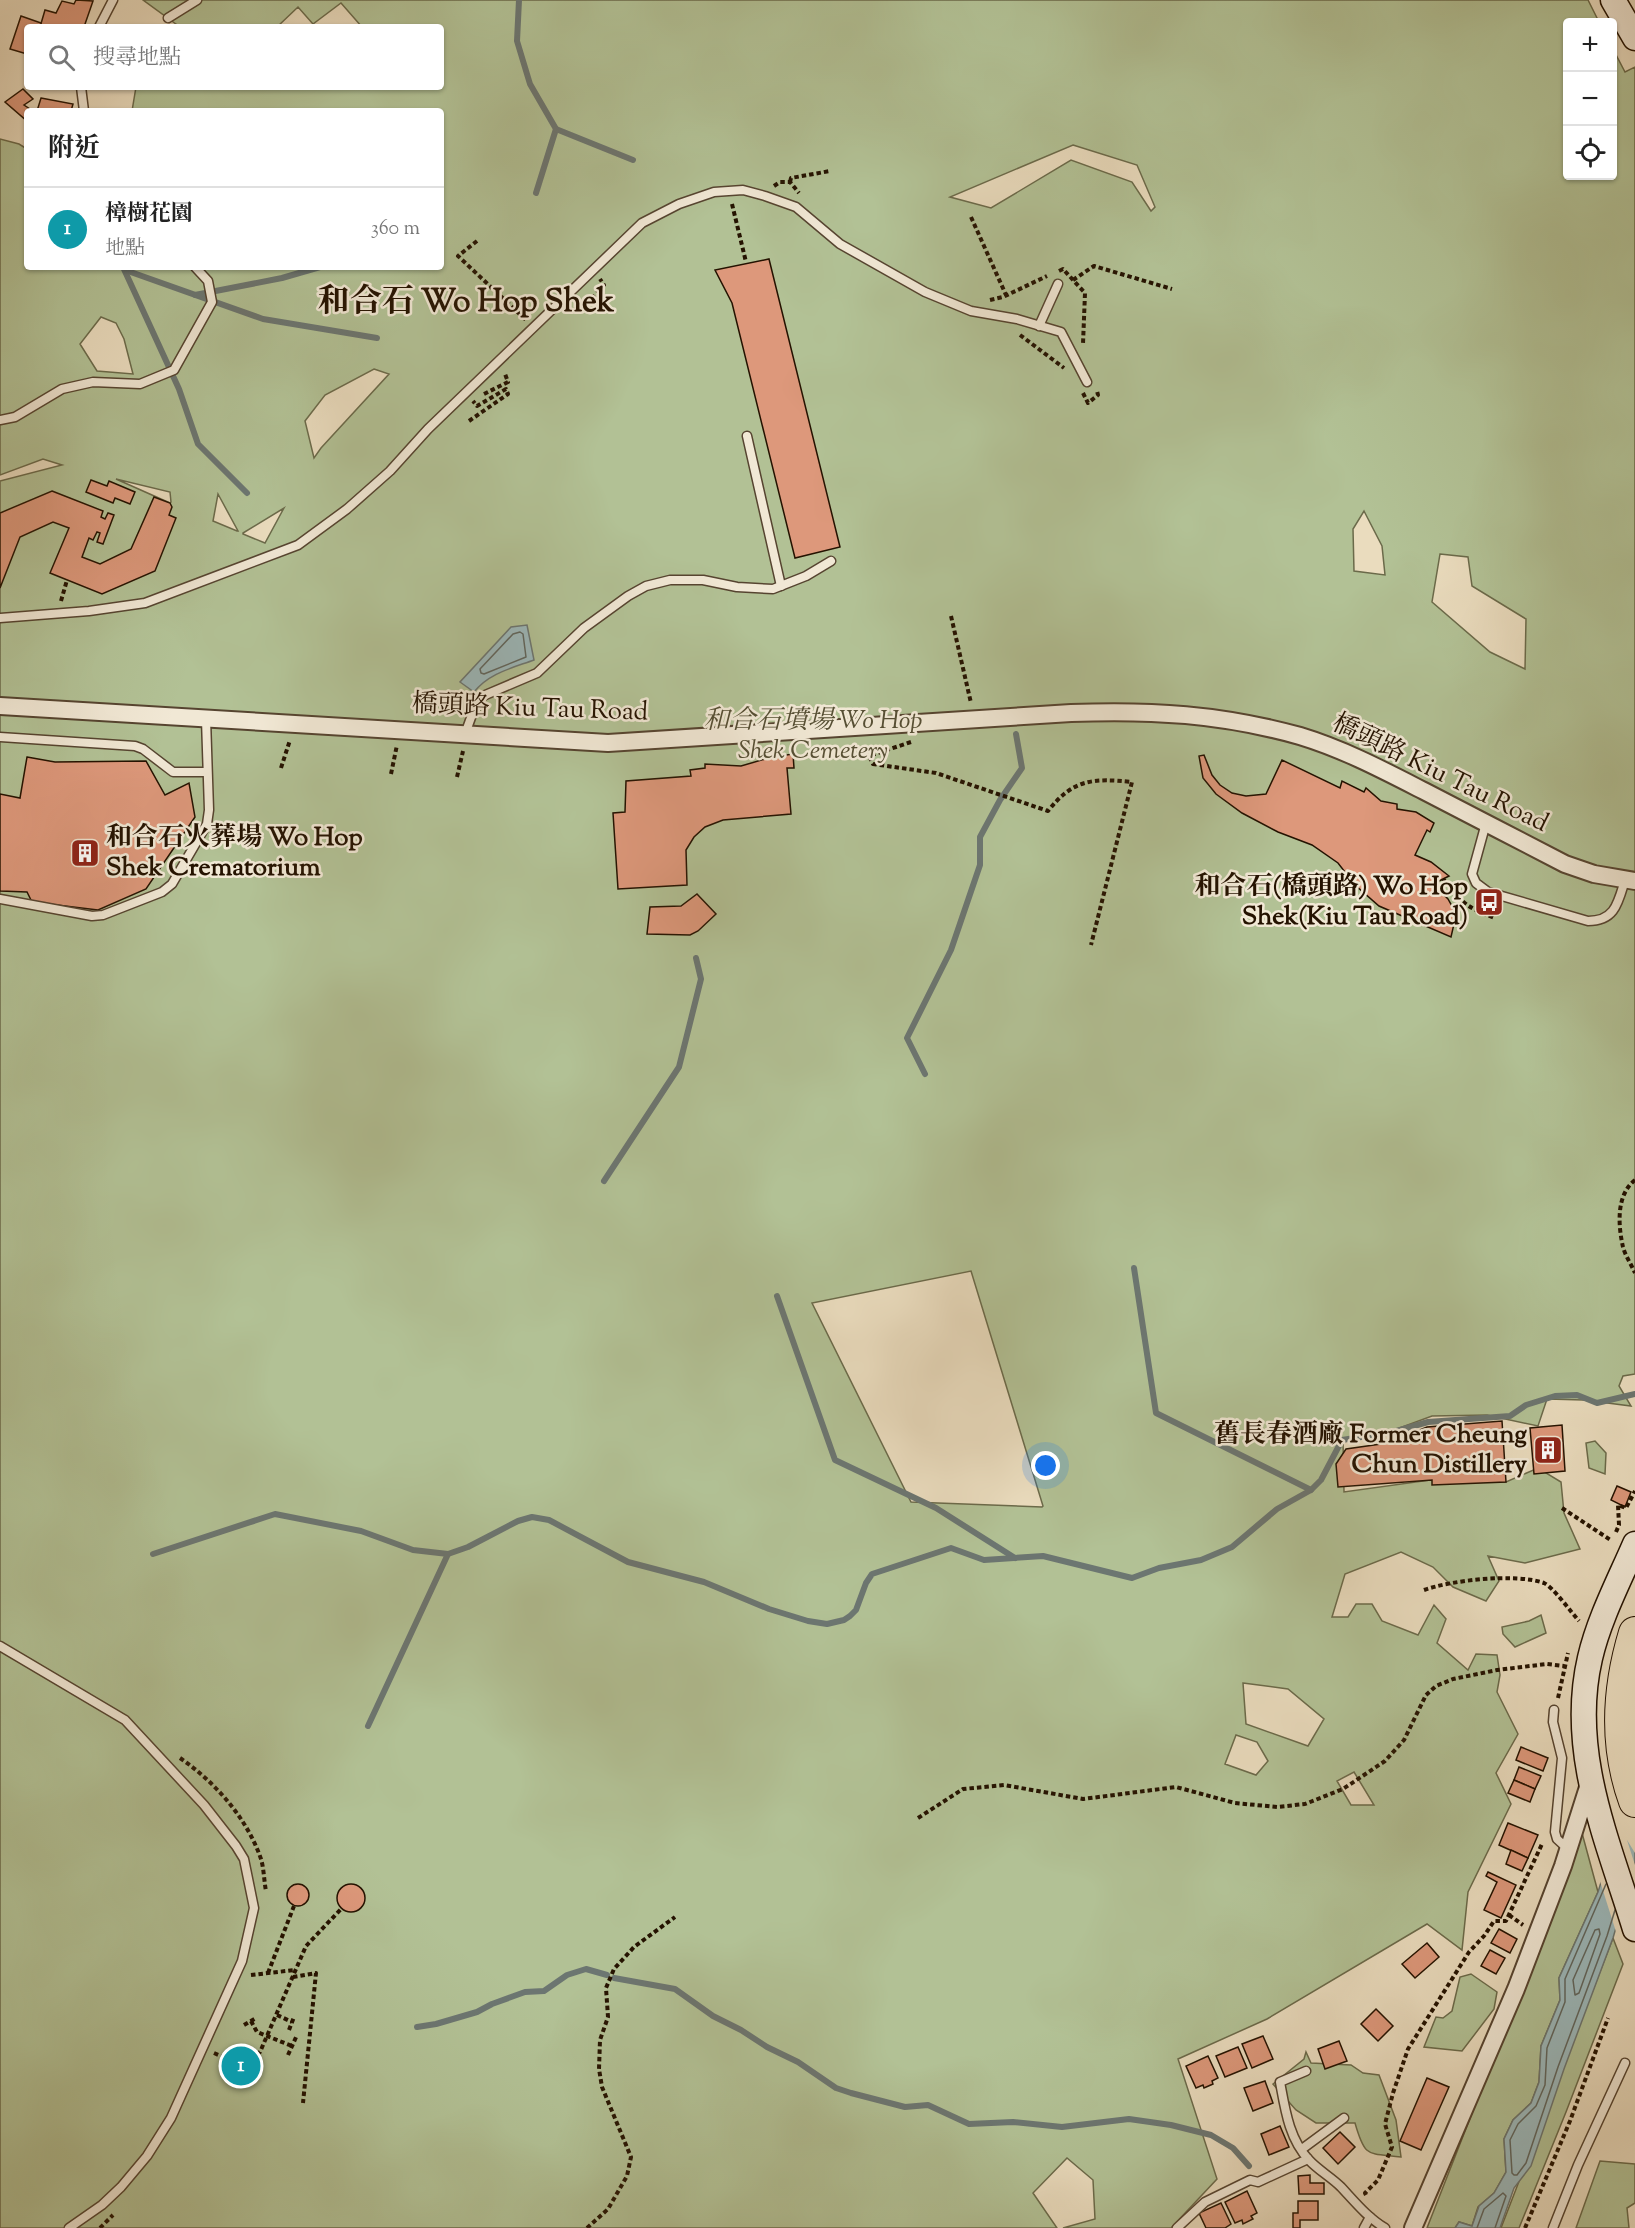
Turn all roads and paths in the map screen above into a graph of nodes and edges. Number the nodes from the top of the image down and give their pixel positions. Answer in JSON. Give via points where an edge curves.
{"nodes":[{"id":1,"x":113,"y":0,"type":"edge"},
{"id":2,"x":197,"y":0,"type":"edge"},
{"id":3,"x":1613,"y":0,"type":"edge"},
{"id":4,"x":168,"y":18,"type":"dead end"},
{"id":5,"x":101,"y":24,"type":"edge"},
{"id":6,"x":1635,"y":38,"type":"edge"},
{"id":7,"x":81,"y":90,"type":"edge"},
{"id":8,"x":84,"y":108,"type":"edge"},
{"id":9,"x":830,"y":171,"type":"dead end"},
{"id":10,"x":789,"y":182,"type":"junction"},
{"id":11,"x":769,"y":186,"type":"dead end"},
{"id":12,"x":804,"y":199,"type":"dead end"},
{"id":13,"x":971,"y":217,"type":"dead end"},
{"id":14,"x":477,"y":241,"type":"dead end"},
{"id":15,"x":198,"y":270,"type":"edge"},
{"id":16,"x":597,"y":274,"type":"dead end"},
{"id":17,"x":1073,"y":280,"type":"junction"},
{"id":18,"x":1058,"y":284,"type":"dead end"},
{"id":19,"x":1172,"y":289,"type":"dead end"},
{"id":20,"x":1006,"y":295,"type":"junction"},
{"id":21,"x":987,"y":300,"type":"dead end"},
{"id":22,"x":582,"y":310,"type":"dead end"},
{"id":23,"x":534,"y":317,"type":"dead end"},
{"id":24,"x":528,"y":322,"type":"junction"},
{"id":25,"x":1039,"y":326,"type":"junction"},
{"id":26,"x":521,"y":329,"type":"dead end"},
{"id":27,"x":1083,"y":350,"type":"dead end"},
{"id":28,"x":505,"y":374,"type":"dead end"},
{"id":29,"x":1087,"y":382,"type":"dead end"},
{"id":30,"x":1096,"y":388,"type":"dead end"},
{"id":31,"x":1098,"y":395,"type":"dead end"},
{"id":32,"x":0,"y":420,"type":"edge"},
{"id":33,"x":469,"y":421,"type":"dead end"},
{"id":34,"x":747,"y":436,"type":"dead end"},
{"id":35,"x":831,"y":561,"type":"dead end"},
{"id":36,"x":67,"y":580,"type":"dead end"},
{"id":37,"x":781,"y":586,"type":"junction"},
{"id":38,"x":69,"y":604,"type":"dead end"},
{"id":39,"x":951,"y":616,"type":"dead end"},
{"id":40,"x":0,"y":618,"type":"edge"},
{"id":41,"x":0,"y":706,"type":"edge"},
{"id":42,"x":971,"y":706,"type":"dead end"},
{"id":43,"x":206,"y":719,"type":"junction"},
{"id":44,"x":291,"y":736,"type":"dead end"},
{"id":45,"x":0,"y":737,"type":"edge"},
{"id":46,"x":921,"y":739,"type":"dead end"},
{"id":47,"x":464,"y":741,"type":"junction"},
{"id":48,"x":397,"y":744,"type":"dead end"},
{"id":49,"x":281,"y":768,"type":"dead end"},
{"id":50,"x":207,"y":772,"type":"junction"},
{"id":51,"x":391,"y":774,"type":"dead end"},
{"id":52,"x":457,"y":777,"type":"dead end"},
{"id":53,"x":1486,"y":823,"type":"junction"},
{"id":54,"x":1443,"y":879,"type":"dead end"},
{"id":55,"x":1630,"y":881,"type":"edge"},
{"id":56,"x":0,"y":899,"type":"edge"},
{"id":57,"x":1495,"y":918,"type":"dead end"},
{"id":58,"x":1091,"y":945,"type":"dead end"},
{"id":59,"x":1635,"y":1180,"type":"edge"},
{"id":60,"x":1635,"y":1272,"type":"edge"},
{"id":61,"x":1635,"y":1491,"type":"edge"},
{"id":62,"x":1618,"y":1505,"type":"dead end"},
{"id":63,"x":1562,"y":1508,"type":"dead end"},
{"id":64,"x":1624,"y":1543,"type":"edge"},
{"id":65,"x":1424,"y":1590,"type":"dead end"},
{"id":66,"x":1578,"y":1621,"type":"dead end"},
{"id":67,"x":1635,"y":1633,"type":"edge"},
{"id":68,"x":1,"y":1648,"type":"edge"},
{"id":69,"x":1561,"y":1689,"type":"dead end"},
{"id":70,"x":1554,"y":1710,"type":"dead end"},
{"id":71,"x":174,"y":1754,"type":"dead end"},
{"id":72,"x":1593,"y":1792,"type":"junction"},
{"id":73,"x":1635,"y":1801,"type":"edge"},
{"id":74,"x":918,"y":1818,"type":"dead end"},
{"id":75,"x":1542,"y":1844,"type":"dead end"},
{"id":76,"x":1568,"y":1849,"type":"junction"},
{"id":77,"x":266,"y":1892,"type":"dead end"},
{"id":78,"x":294,"y":1906,"type":"dead end"},
{"id":79,"x":341,"y":1909,"type":"dead end"},
{"id":80,"x":1509,"y":1915,"type":"junction"},
{"id":81,"x":675,"y":1917,"type":"dead end"},
{"id":82,"x":1523,"y":1925,"type":"dead end"},
{"id":83,"x":1635,"y":1929,"type":"edge"},
{"id":84,"x":254,"y":1965,"type":"dead end"},
{"id":85,"x":296,"y":1970,"type":"junction"},
{"id":86,"x":267,"y":1973,"type":"junction"},
{"id":87,"x":251,"y":1975,"type":"junction"},
{"id":88,"x":292,"y":1977,"type":"junction"},
{"id":89,"x":246,"y":1985,"type":"dead end"},
{"id":90,"x":276,"y":2015,"type":"junction"},
{"id":91,"x":256,"y":2018,"type":"dead end"},
{"id":92,"x":1608,"y":2018,"type":"dead end"},
{"id":93,"x":251,"y":2021,"type":"junction"},
{"id":94,"x":244,"y":2025,"type":"dead end"},
{"id":95,"x":289,"y":2030,"type":"dead end"},
{"id":96,"x":297,"y":2035,"type":"dead end"},
{"id":97,"x":267,"y":2036,"type":"junction"},
{"id":98,"x":218,"y":2043,"type":"dead end"},
{"id":99,"x":292,"y":2046,"type":"junction"},
{"id":100,"x":213,"y":2053,"type":"junction"},
{"id":101,"x":288,"y":2055,"type":"dead end"},
{"id":102,"x":250,"y":2058,"type":"junction"},
{"id":103,"x":230,"y":2060,"type":"junction"},
{"id":104,"x":208,"y":2062,"type":"dead end"},
{"id":105,"x":1625,"y":2063,"type":"dead end"},
{"id":106,"x":1306,"y":2071,"type":"dead end"},
{"id":107,"x":303,"y":2103,"type":"dead end"},
{"id":108,"x":1344,"y":2118,"type":"dead end"},
{"id":109,"x":1302,"y":2149,"type":"junction"},
{"id":110,"x":1308,"y":2159,"type":"junction"},
{"id":111,"x":1370,"y":2202,"type":"dead end"},
{"id":112,"x":116,"y":2212,"type":"dead end"},
{"id":113,"x":1370,"y":2217,"type":"junction"},
{"id":114,"x":69,"y":2228,"type":"edge"},
{"id":115,"x":100,"y":2228,"type":"edge"},
{"id":116,"x":587,"y":2228,"type":"edge"},
{"id":117,"x":1177,"y":2228,"type":"edge"},
{"id":118,"x":1364,"y":2228,"type":"edge"},
{"id":119,"x":1385,"y":2228,"type":"edge"},
{"id":120,"x":1413,"y":2228,"type":"edge"},
{"id":121,"x":1525,"y":2228,"type":"edge"},
{"id":122,"x":1552,"y":2228,"type":"edge"}],
"edges":[{"from":1,"to":5,"type":"lane"},
{"from":2,"to":4,"type":"lane"},
{"from":3,"to":6,"type":"main road"},
{"from":7,"to":8,"type":"lane"},
{"from":9,"to":10,"type":"path","via":[[791,178]]},
{"from":10,"to":11,"type":"path"},
{"from":10,"to":12,"type":"path"},
{"from":13,"to":20,"type":"path"},
{"from":14,"to":24,"type":"path","via":[[458,255]]},
{"from":15,"to":32,"type":"lane","via":[[208,281],[212,302],[174,370],[140,384],[93,382],[62,389],[15,417]]},
{"from":16,"to":22,"type":"path","via":[[604,285]]},
{"from":17,"to":19,"type":"path","via":[[1094,266]]},
{"from":17,"to":20,"type":"path","via":[[1063,268]]},
{"from":17,"to":27,"type":"path","via":[[1085,293]]},
{"from":18,"to":25,"type":"lane"},
{"from":20,"to":21,"type":"path"},
{"from":23,"to":24,"type":"path"},
{"from":24,"to":26,"type":"path"},
{"from":25,"to":29,"type":"lane","via":[[1061,332]]},
{"from":25,"to":40,"type":"lane","via":[[971,311],[925,292],[840,244],[796,207],[743,190],[714,192],[642,223],[428,429],[390,471],[298,545],[145,603]]},
{"from":28,"to":33,"type":"path","via":[[508,382],[473,400],[477,406],[506,389],[508,394]]},
{"from":30,"to":31,"type":"path"},
{"from":34,"to":37,"type":"lane"},
{"from":35,"to":37,"type":"lane"},
{"from":36,"to":38,"type":"path","via":[[59,604]]},
{"from":37,"to":47,"type":"lane","via":[[737,587],[670,579],[646,585],[584,628],[537,673],[483,696]]},
{"from":39,"to":42,"type":"path"},
{"from":41,"to":43,"type":"street","name":"橋頭路 Kiu Tau Road"},
{"from":43,"to":47,"type":"street","name":"橋頭路 Kiu Tau Road"},
{"from":43,"to":50,"type":"lane"},
{"from":44,"to":49,"type":"path"},
{"from":45,"to":50,"type":"lane","via":[[135,746],[173,772]]},
{"from":46,"to":58,"type":"path","via":[[869,756],[873,764],[936,773],[1048,812],[1061,795],[1083,782],[1132,782]]},
{"from":47,"to":52,"type":"path"},
{"from":47,"to":53,"type":"street","name":"橋頭路 Kiu Tau Road","via":[[608,743],[1071,713],[1170,712],[1209,716],[1301,736],[1356,756]]},
{"from":48,"to":51,"type":"path"},
{"from":50,"to":56,"type":"lane","via":[[207,824],[172,884],[162,892],[92,916]]},
{"from":53,"to":55,"type":"street","name":"橋頭路 Kiu Tau Road","via":[[1565,864]]},
{"from":53,"to":55,"type":"lane","via":[[1472,874],[1488,892],[1598,921],[1610,915]]},
{"from":54,"to":57,"type":"path","via":[[1471,909]]},
{"from":59,"to":60,"type":"path","via":[[1629,1185],[1619,1212],[1623,1248]]},
{"from":61,"to":62,"type":"path","via":[[1626,1508]]},
{"from":63,"to":64,"type":"path"},
{"from":64,"to":72,"type":"main road","via":[[1587,1675],[1583,1726]]},
{"from":65,"to":66,"type":"path","via":[[1479,1579],[1546,1584]]},
{"from":67,"to":73,"type":"highway","via":[[1621,1706],[1626,1773]]},
{"from":68,"to":114,"type":"lane","via":[[125,1720],[204,1805],[236,1846],[244,1859],[254,1908],[242,1961],[171,2118],[121,2187]]},
{"from":69,"to":74,"type":"path","via":[[1565,1664],[1497,1670],[1436,1686],[1426,1695],[1404,1740],[1385,1761],[1343,1789],[1305,1804],[1277,1807],[1235,1803],[1176,1787],[1083,1799],[1004,1785],[963,1789]]},
{"from":70,"to":76,"type":"lane","via":[[1562,1758],[1555,1832]]},
{"from":71,"to":77,"type":"path","via":[[203,1774],[229,1803],[261,1860]]},
{"from":72,"to":76,"type":"street"},
{"from":72,"to":83,"type":"main road"},
{"from":75,"to":80,"type":"path"},
{"from":76,"to":120,"type":"street","via":[[1516,1989]]},
{"from":78,"to":86,"type":"path"},
{"from":79,"to":85,"type":"path","via":[[306,1946]]},
{"from":80,"to":82,"type":"path"},
{"from":80,"to":111,"type":"path","via":[[1506,1921],[1494,1921],[1469,1952],[1408,2049],[1385,2124],[1392,2148],[1378,2180],[1365,2193]]},
{"from":81,"to":116,"type":"path","via":[[634,1947],[614,1969],[606,1988],[608,2017],[600,2040],[599,2069],[602,2087],[631,2157],[627,2176],[608,2210]]},
{"from":84,"to":87,"type":"path"},
{"from":85,"to":86,"type":"path"},
{"from":85,"to":88,"type":"path"},
{"from":86,"to":87,"type":"path"},
{"from":87,"to":89,"type":"path"},
{"from":88,"to":90,"type":"path"},
{"from":88,"to":107,"type":"path","via":[[316,1972]]},
{"from":90,"to":95,"type":"path","via":[[293,2019]]},
{"from":90,"to":97,"type":"path"},
{"from":91,"to":93,"type":"path"},
{"from":92,"to":121,"type":"path"},
{"from":93,"to":94,"type":"path"},
{"from":93,"to":97,"type":"path","via":[[257,2032]]},
{"from":96,"to":99,"type":"path"},
{"from":97,"to":99,"type":"path"},
{"from":97,"to":102,"type":"path","via":[[260,2052]]},
{"from":98,"to":100,"type":"path"},
{"from":99,"to":101,"type":"path"},
{"from":100,"to":103,"type":"path"},
{"from":100,"to":104,"type":"path"},
{"from":102,"to":103,"type":"path","via":[[242,2052]]},
{"from":102,"to":103,"type":"path","via":[[250,2070],[244,2074],[236,2073]]},
{"from":105,"to":122,"type":"lane"},
{"from":106,"to":109,"type":"lane","via":[[1280,2082],[1293,2136]]},
{"from":108,"to":109,"type":"lane"},
{"from":109,"to":110,"type":"lane"},
{"from":110,"to":113,"type":"lane"},
{"from":110,"to":117,"type":"lane","via":[[1205,2202]]},
{"from":112,"to":115,"type":"path"},
{"from":113,"to":118,"type":"lane"},
{"from":113,"to":119,"type":"lane"}]}
